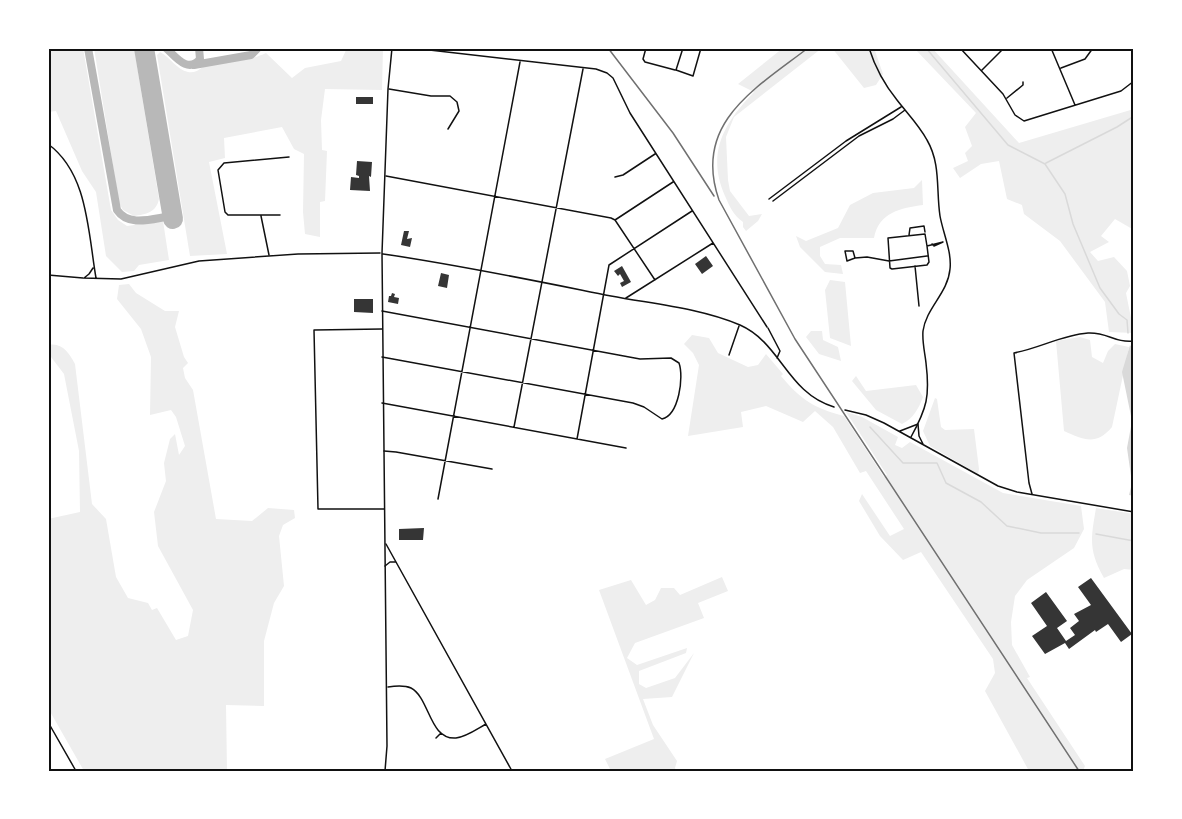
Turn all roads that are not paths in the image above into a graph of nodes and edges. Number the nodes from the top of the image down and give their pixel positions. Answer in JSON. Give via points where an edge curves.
{"nodes":[{"id":1,"x":392,"y":48,"type":"edge"},
{"id":2,"x":412,"y":48,"type":"edge"},
{"id":3,"x":646,"y":48,"type":"edge"},
{"id":4,"x":683,"y":48,"type":"edge"},
{"id":5,"x":701,"y":48,"type":"edge"},
{"id":6,"x":869,"y":48,"type":"edge"},
{"id":7,"x":960,"y":48,"type":"edge"},
{"id":8,"x":1004,"y":48,"type":"edge"},
{"id":9,"x":1052,"y":48,"type":"edge"},
{"id":10,"x":1092,"y":48,"type":"edge"},
{"id":11,"x":520,"y":61,"type":"junction"},
{"id":12,"x":583,"y":68,"type":"junction"},
{"id":13,"x":1060,"y":68,"type":"junction"},
{"id":14,"x":676,"y":70,"type":"junction"},
{"id":15,"x":981,"y":71,"type":"junction"},
{"id":16,"x":1134,"y":81,"type":"edge"},
{"id":17,"x":1023,"y":82,"type":"dead end"},
{"id":18,"x":388,"y":89,"type":"junction"},
{"id":19,"x":1006,"y":99,"type":"junction"},
{"id":20,"x":902,"y":106,"type":"junction"},
{"id":21,"x":1075,"y":106,"type":"junction"},
{"id":22,"x":905,"y":110,"type":"junction"},
{"id":23,"x":448,"y":129,"type":"dead end"},
{"id":24,"x":48,"y":144,"type":"edge"},
{"id":25,"x":656,"y":154,"type":"junction"},
{"id":26,"x":289,"y":157,"type":"dead end"},
{"id":27,"x":385,"y":176,"type":"junction"},
{"id":28,"x":615,"y":177,"type":"dead end"},
{"id":29,"x":674,"y":182,"type":"junction"},
{"id":30,"x":495,"y":196,"type":"junction"},
{"id":31,"x":770,"y":199,"type":"dead end"},
{"id":32,"x":773,"y":201,"type":"dead end"},
{"id":33,"x":557,"y":208,"type":"junction"},
{"id":34,"x":693,"y":210,"type":"junction"},
{"id":35,"x":261,"y":215,"type":"junction"},
{"id":36,"x":280,"y":215,"type":"dead end"},
{"id":37,"x":615,"y":220,"type":"junction"},
{"id":38,"x":925,"y":234,"type":"junction"},
{"id":39,"x":910,"y":236,"type":"junction"},
{"id":40,"x":945,"y":241,"type":"junction"},
{"id":41,"x":713,"y":242,"type":"junction"},
{"id":42,"x":927,"y":246,"type":"junction"},
{"id":43,"x":634,"y":249,"type":"junction"},
{"id":44,"x":381,"y":254,"type":"junction"},
{"id":45,"x":269,"y":256,"type":"junction"},
{"id":46,"x":928,"y":256,"type":"junction"},
{"id":47,"x":855,"y":258,"type":"dead end"},
{"id":48,"x":889,"y":261,"type":"junction"},
{"id":49,"x":93,"y":264,"type":"junction"},
{"id":50,"x":915,"y":266,"type":"junction"},
{"id":51,"x":480,"y":271,"type":"junction"},
{"id":52,"x":48,"y":275,"type":"edge"},
{"id":53,"x":83,"y":278,"type":"junction"},
{"id":54,"x":96,"y":279,"type":"junction"},
{"id":55,"x":655,"y":280,"type":"junction"},
{"id":56,"x":542,"y":283,"type":"junction"},
{"id":57,"x":604,"y":295,"type":"junction"},
{"id":58,"x":625,"y":299,"type":"junction"},
{"id":59,"x":919,"y":306,"type":"dead end"},
{"id":60,"x":382,"y":311,"type":"junction"},
{"id":61,"x":739,"y":325,"type":"junction"},
{"id":62,"x":470,"y":327,"type":"junction"},
{"id":63,"x":382,"y":329,"type":"junction"},
{"id":64,"x":532,"y":339,"type":"junction"},
{"id":65,"x":1134,"y":341,"type":"edge"},
{"id":66,"x":594,"y":350,"type":"junction"},
{"id":67,"x":729,"y":355,"type":"dead end"},
{"id":68,"x":382,"y":357,"type":"junction"},
{"id":69,"x":777,"y":358,"type":"junction"},
{"id":70,"x":462,"y":372,"type":"junction"},
{"id":71,"x":523,"y":383,"type":"junction"},
{"id":72,"x":585,"y":395,"type":"junction"},
{"id":73,"x":382,"y":403,"type":"junction"},
{"id":74,"x":834,"y":407,"type":"dead end"},
{"id":75,"x":845,"y":410,"type":"dead end"},
{"id":76,"x":453,"y":416,"type":"junction"},
{"id":77,"x":918,"y":424,"type":"junction"},
{"id":78,"x":514,"y":427,"type":"junction"},
{"id":79,"x":899,"y":431,"type":"junction"},
{"id":80,"x":910,"y":438,"type":"junction"},
{"id":81,"x":577,"y":439,"type":"junction"},
{"id":82,"x":925,"y":446,"type":"junction"},
{"id":83,"x":626,"y":448,"type":"dead end"},
{"id":84,"x":383,"y":451,"type":"junction"},
{"id":85,"x":445,"y":460,"type":"junction"},
{"id":86,"x":492,"y":469,"type":"dead end"},
{"id":87,"x":1032,"y":495,"type":"junction"},
{"id":88,"x":438,"y":499,"type":"dead end"},
{"id":89,"x":384,"y":509,"type":"junction"},
{"id":90,"x":1134,"y":512,"type":"edge"},
{"id":91,"x":384,"y":542,"type":"junction"},
{"id":92,"x":393,"y":557,"type":"junction"},
{"id":93,"x":385,"y":561,"type":"junction"},
{"id":94,"x":396,"y":562,"type":"junction"},
{"id":95,"x":385,"y":567,"type":"junction"},
{"id":96,"x":387,"y":687,"type":"junction"},
{"id":97,"x":48,"y":722,"type":"edge"},
{"id":98,"x":486,"y":724,"type":"junction"},
{"id":99,"x":441,"y":733,"type":"junction"},
{"id":100,"x":436,"y":738,"type":"dead end"},
{"id":101,"x":76,"y":771,"type":"edge"},
{"id":102,"x":385,"y":771,"type":"edge"},
{"id":103,"x":512,"y":771,"type":"edge"}],
"edges":[{"from":1,"to":18,"type":"street"},
{"from":2,"to":11,"type":"street"},
{"from":3,"to":14,"type":"street","via":[[645,62]]},
{"from":4,"to":14,"type":"street"},
{"from":5,"to":14,"type":"street","via":[[693,76]]},
{"from":6,"to":20,"type":"street","via":[[882,77]]},
{"from":7,"to":15,"type":"street"},
{"from":8,"to":15,"type":"street"},
{"from":9,"to":13,"type":"street"},
{"from":10,"to":13,"type":"street","via":[[1085,59]]},
{"from":11,"to":12,"type":"street"},
{"from":11,"to":30,"type":"street"},
{"from":12,"to":25,"type":"street","via":[[610,75]]},
{"from":12,"to":33,"type":"street"},
{"from":13,"to":21,"type":"street"},
{"from":15,"to":19,"type":"street"},
{"from":16,"to":21,"type":"street","via":[[1121,91]]},
{"from":17,"to":19,"type":"street"},
{"from":18,"to":23,"type":"street","via":[[453,97],[459,111]]},
{"from":18,"to":27,"type":"street"},
{"from":19,"to":21,"type":"street","via":[[1015,115],[1027,121]]},
{"from":20,"to":22,"type":"street"},
{"from":20,"to":31,"type":"street","via":[[846,141]]},
{"from":22,"to":32,"type":"street","via":[[859,136]]},
{"from":22,"to":40,"type":"street","via":[[933,153]]},
{"from":24,"to":49,"type":"street","via":[[65,160],[78,184]]},
{"from":25,"to":28,"type":"street"},
{"from":25,"to":29,"type":"street"},
{"from":26,"to":35,"type":"street","via":[[220,165],[225,212],[232,216]]},
{"from":27,"to":30,"type":"street"},
{"from":27,"to":44,"type":"street"},
{"from":29,"to":34,"type":"street"},
{"from":29,"to":37,"type":"street"},
{"from":30,"to":33,"type":"street"},
{"from":30,"to":51,"type":"street"},
{"from":33,"to":37,"type":"street"},
{"from":33,"to":56,"type":"street"},
{"from":34,"to":41,"type":"street"},
{"from":34,"to":43,"type":"street"},
{"from":35,"to":36,"type":"street"},
{"from":35,"to":45,"type":"street"},
{"from":37,"to":43,"type":"street"},
{"from":38,"to":39,"type":"street"},
{"from":38,"to":39,"type":"street","via":[[924,226],[910,228]]},
{"from":38,"to":42,"type":"street"},
{"from":39,"to":48,"type":"street","via":[[887,239]]},
{"from":40,"to":42,"type":"street"},
{"from":40,"to":77,"type":"street","via":[[950,274],[925,324],[928,391]]},
{"from":41,"to":55,"type":"street"},
{"from":41,"to":69,"type":"street","via":[[768,328],[780,351]]},
{"from":42,"to":46,"type":"street"},
{"from":43,"to":55,"type":"street"},
{"from":43,"to":57,"type":"street","via":[[609,265]]},
{"from":44,"to":45,"type":"street"},
{"from":44,"to":51,"type":"street"},
{"from":44,"to":60,"type":"street"},
{"from":45,"to":54,"type":"street","via":[[199,261],[129,278]]},
{"from":46,"to":48,"type":"street"},
{"from":46,"to":50,"type":"street","via":[[927,265]]},
{"from":47,"to":48,"type":"street"},
{"from":48,"to":50,"type":"street","via":[[892,269]]},
{"from":49,"to":53,"type":"street","via":[[91,273]]},
{"from":49,"to":54,"type":"street"},
{"from":50,"to":59,"type":"street"},
{"from":51,"to":56,"type":"street"},
{"from":51,"to":62,"type":"street"},
{"from":52,"to":53,"type":"street"},
{"from":53,"to":54,"type":"street"},
{"from":55,"to":58,"type":"street"},
{"from":56,"to":57,"type":"street"},
{"from":56,"to":64,"type":"street"},
{"from":57,"to":58,"type":"street"},
{"from":57,"to":66,"type":"street"},
{"from":58,"to":61,"type":"street"},
{"from":60,"to":62,"type":"street"},
{"from":60,"to":63,"type":"street"},
{"from":61,"to":67,"type":"street"},
{"from":61,"to":69,"type":"street","via":[[757,336]]},
{"from":62,"to":64,"type":"street"},
{"from":62,"to":70,"type":"street"},
{"from":63,"to":68,"type":"street"},
{"from":63,"to":89,"type":"street","via":[[314,330],[318,509]]},
{"from":64,"to":66,"type":"street"},
{"from":64,"to":71,"type":"street"},
{"from":65,"to":87,"type":"street","via":[[1085,333],[1014,353]]},
{"from":66,"to":72,"type":"street"},
{"from":66,"to":72,"type":"street","via":[[640,359],[671,358],[680,366],[680,381],[674,409],[665,419],[638,405]]},
{"from":68,"to":70,"type":"street"},
{"from":68,"to":73,"type":"street"},
{"from":69,"to":74,"type":"street","via":[[804,393]]},
{"from":70,"to":71,"type":"street"},
{"from":70,"to":76,"type":"street"},
{"from":71,"to":72,"type":"street"},
{"from":71,"to":78,"type":"street"},
{"from":72,"to":81,"type":"street"},
{"from":73,"to":76,"type":"street"},
{"from":73,"to":84,"type":"street"},
{"from":75,"to":79,"type":"street","via":[[874,418]]},
{"from":76,"to":78,"type":"street"},
{"from":76,"to":85,"type":"street"},
{"from":77,"to":79,"type":"street"},
{"from":77,"to":80,"type":"street"},
{"from":77,"to":82,"type":"street"},
{"from":78,"to":81,"type":"street"},
{"from":79,"to":80,"type":"street"},
{"from":80,"to":82,"type":"street"},
{"from":81,"to":83,"type":"street"},
{"from":82,"to":87,"type":"street","via":[[998,486]]},
{"from":84,"to":85,"type":"street"},
{"from":84,"to":89,"type":"street"},
{"from":85,"to":86,"type":"street"},
{"from":85,"to":88,"type":"street"},
{"from":87,"to":90,"type":"street"},
{"from":89,"to":91,"type":"street"},
{"from":91,"to":92,"type":"street"},
{"from":91,"to":93,"type":"street"},
{"from":92,"to":93,"type":"street"},
{"from":92,"to":94,"type":"street"},
{"from":93,"to":95,"type":"street"},
{"from":94,"to":95,"type":"street"},
{"from":94,"to":98,"type":"street"},
{"from":95,"to":96,"type":"street"},
{"from":96,"to":99,"type":"street","via":[[406,686],[416,692]]},
{"from":96,"to":102,"type":"street"},
{"from":97,"to":101,"type":"street"},
{"from":98,"to":99,"type":"street","via":[[458,738]]},
{"from":98,"to":103,"type":"street"},
{"from":99,"to":100,"type":"street"}]}
